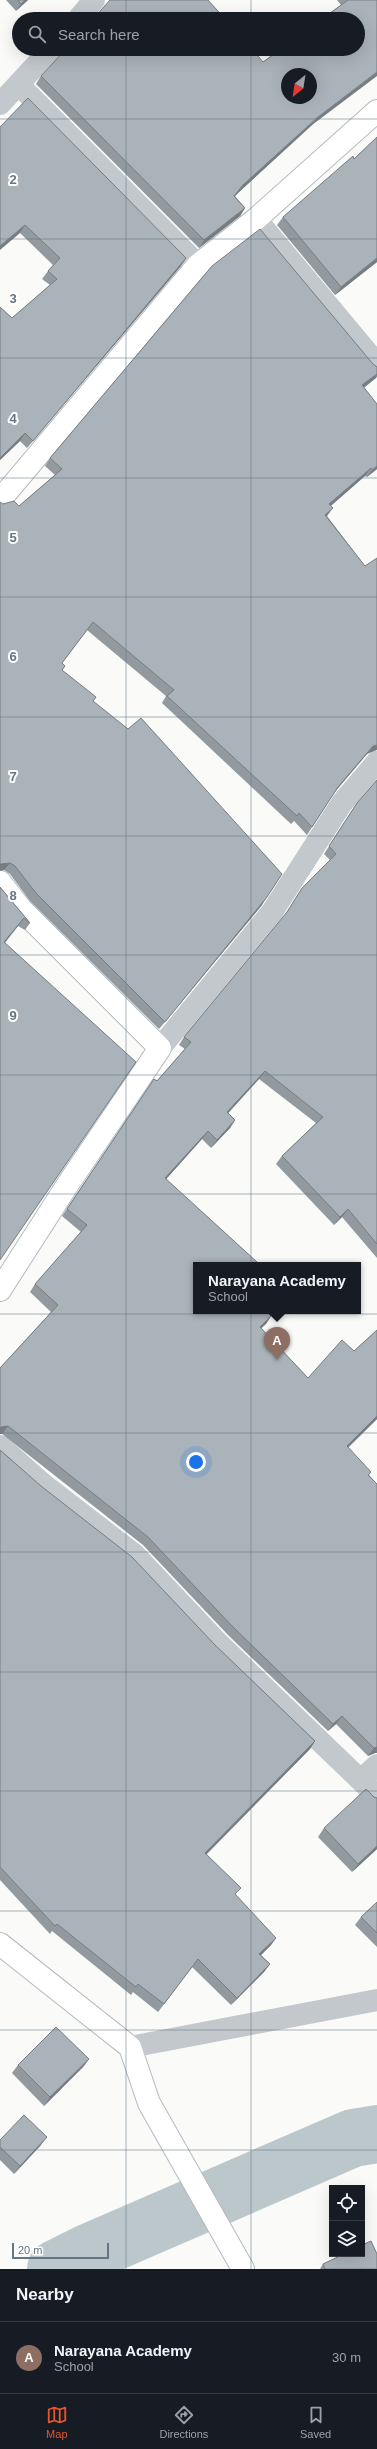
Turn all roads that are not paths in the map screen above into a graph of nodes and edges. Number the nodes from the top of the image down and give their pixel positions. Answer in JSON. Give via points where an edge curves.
{"nodes":[{"id":1,"x":94,"y":0,"type":"edge"},
{"id":2,"x":84,"y":12,"type":"edge"},
{"id":3,"x":45,"y":56,"type":"edge"},
{"id":4,"x":19,"y":85,"type":"junction"},
{"id":5,"x":0,"y":104,"type":"edge"},
{"id":6,"x":377,"y":111,"type":"edge"},
{"id":7,"x":256,"y":219,"type":"junction"},
{"id":8,"x":198,"y":265,"type":"junction"},
{"id":9,"x":377,"y":364,"type":"edge"},
{"id":10,"x":0,"y":500,"type":"edge"},
{"id":11,"x":377,"y":762,"type":"edge"},
{"id":12,"x":0,"y":882,"type":"edge"},
{"id":13,"x":160,"y":1048,"type":"junction"},
{"id":14,"x":0,"y":1290,"type":"edge"},
{"id":15,"x":0,"y":1446,"type":"edge"},
{"id":16,"x":377,"y":1766,"type":"edge"},
{"id":17,"x":361,"y":1780,"type":"junction"},
{"id":18,"x":377,"y":1796,"type":"edge"},
{"id":19,"x":0,"y":1944,"type":"edge"},
{"id":20,"x":377,"y":2000,"type":"edge"},
{"id":21,"x":130,"y":2047,"type":"junction"},
{"id":22,"x":243,"y":2269,"type":"edge"}],
"edges":[{"from":1,"to":2,"type":"street"},
{"from":3,"to":4,"type":"street"},
{"from":4,"to":5,"type":"street"},
{"from":4,"to":8,"type":"street"},
{"from":6,"to":7,"type":"main road"},
{"from":7,"to":8,"type":"main road"},
{"from":7,"to":9,"type":"street"},
{"from":8,"to":10,"type":"main road"},
{"from":11,"to":13,"type":"street","via":[[342,803],[272,912]]},
{"from":12,"to":13,"type":"main road","via":[[21,909]]},
{"from":13,"to":14,"type":"main road"},
{"from":15,"to":17,"type":"street","via":[[43,1484],[135,1555],[219,1644]]},
{"from":16,"to":17,"type":"street"},
{"from":17,"to":18,"type":"street"},
{"from":19,"to":21,"type":"main road"},
{"from":20,"to":21,"type":"street"},
{"from":21,"to":22,"type":"main road","via":[[149,2104]]}]}
